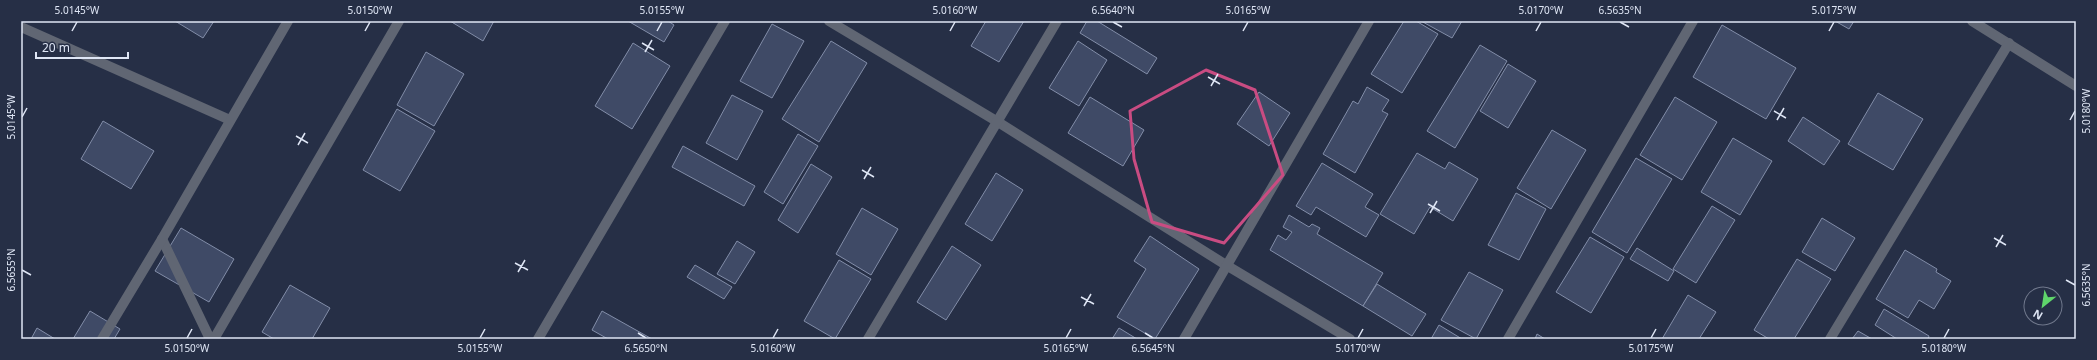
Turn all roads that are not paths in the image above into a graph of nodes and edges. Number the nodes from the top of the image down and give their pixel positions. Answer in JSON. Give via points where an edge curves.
{"nodes":[{"id":1,"x":288,"y":21,"type":"edge"},
{"id":2,"x":399,"y":21,"type":"edge"},
{"id":3,"x":725,"y":21,"type":"edge"},
{"id":4,"x":829,"y":21,"type":"edge"},
{"id":5,"x":1057,"y":21,"type":"edge"},
{"id":6,"x":1369,"y":21,"type":"edge"},
{"id":7,"x":1693,"y":21,"type":"edge"},
{"id":8,"x":1972,"y":21,"type":"edge"},
{"id":9,"x":21,"y":27,"type":"edge"},
{"id":10,"x":2009,"y":43,"type":"junction"},
{"id":11,"x":2076,"y":86,"type":"edge"},
{"id":12,"x":230,"y":120,"type":"junction"},
{"id":13,"x":998,"y":122,"type":"junction"},
{"id":14,"x":162,"y":239,"type":"junction"},
{"id":15,"x":1226,"y":265,"type":"junction"},
{"id":16,"x":102,"y":339,"type":"edge"},
{"id":17,"x":210,"y":339,"type":"edge"},
{"id":18,"x":214,"y":339,"type":"edge"},
{"id":19,"x":538,"y":339,"type":"edge"},
{"id":20,"x":868,"y":339,"type":"edge"},
{"id":21,"x":1184,"y":339,"type":"edge"},
{"id":22,"x":1350,"y":339,"type":"edge"},
{"id":23,"x":1508,"y":339,"type":"edge"},
{"id":24,"x":1830,"y":339,"type":"edge"}],
"edges":[{"from":1,"to":12,"type":"street"},
{"from":2,"to":18,"type":"street"},
{"from":3,"to":19,"type":"street"},
{"from":4,"to":13,"type":"street"},
{"from":5,"to":13,"type":"street"},
{"from":6,"to":15,"type":"street"},
{"from":7,"to":23,"type":"street"},
{"from":8,"to":10,"type":"street"},
{"from":9,"to":12,"type":"street"},
{"from":10,"to":11,"type":"street"},
{"from":10,"to":24,"type":"street"},
{"from":12,"to":14,"type":"street"},
{"from":13,"to":15,"type":"street"},
{"from":13,"to":20,"type":"street"},
{"from":14,"to":16,"type":"street"},
{"from":14,"to":17,"type":"street"},
{"from":15,"to":21,"type":"street"},
{"from":15,"to":22,"type":"street"}]}
